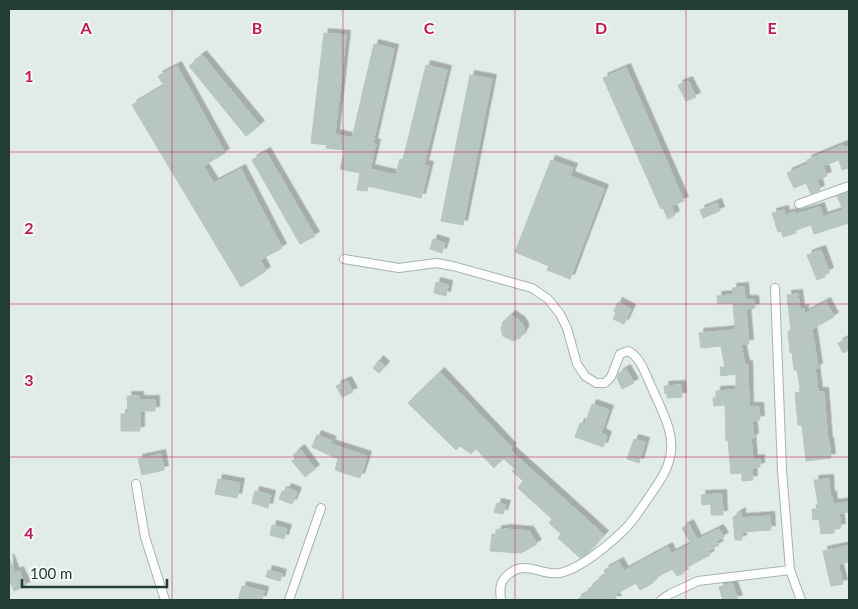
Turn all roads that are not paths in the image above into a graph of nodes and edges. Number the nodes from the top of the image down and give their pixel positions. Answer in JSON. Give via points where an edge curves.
{"nodes":[{"id":1,"x":849,"y":186,"type":"edge"},
{"id":2,"x":799,"y":204,"type":"dead end"},
{"id":3,"x":344,"y":259,"type":"dead end"},
{"id":4,"x":775,"y":288,"type":"dead end"},
{"id":5,"x":136,"y":484,"type":"dead end"},
{"id":6,"x":321,"y":508,"type":"dead end"},
{"id":7,"x":790,"y":570,"type":"junction"},
{"id":8,"x":166,"y":600,"type":"edge"},
{"id":9,"x":288,"y":600,"type":"edge"},
{"id":10,"x":501,"y":600,"type":"edge"},
{"id":11,"x":661,"y":600,"type":"edge"},
{"id":12,"x":801,"y":600,"type":"edge"}],
"edges":[{"from":1,"to":2,"type":"street"},
{"from":3,"to":10,"type":"street","via":[[399,268],[436,263],[532,288],[548,299],[560,314],[577,364],[585,376],[596,383],[605,383],[611,377],[620,354],[628,351],[634,354],[643,369],[671,440],[671,457],[663,476],[625,530],[599,551],[562,573],[520,567],[510,572],[502,582]]},
{"from":4,"to":7,"type":"street","via":[[782,470]]},
{"from":5,"to":8,"type":"street","via":[[145,537]]},
{"from":6,"to":9,"type":"street"},
{"from":7,"to":11,"type":"street","via":[[698,581]]},
{"from":7,"to":12,"type":"street"}]}
